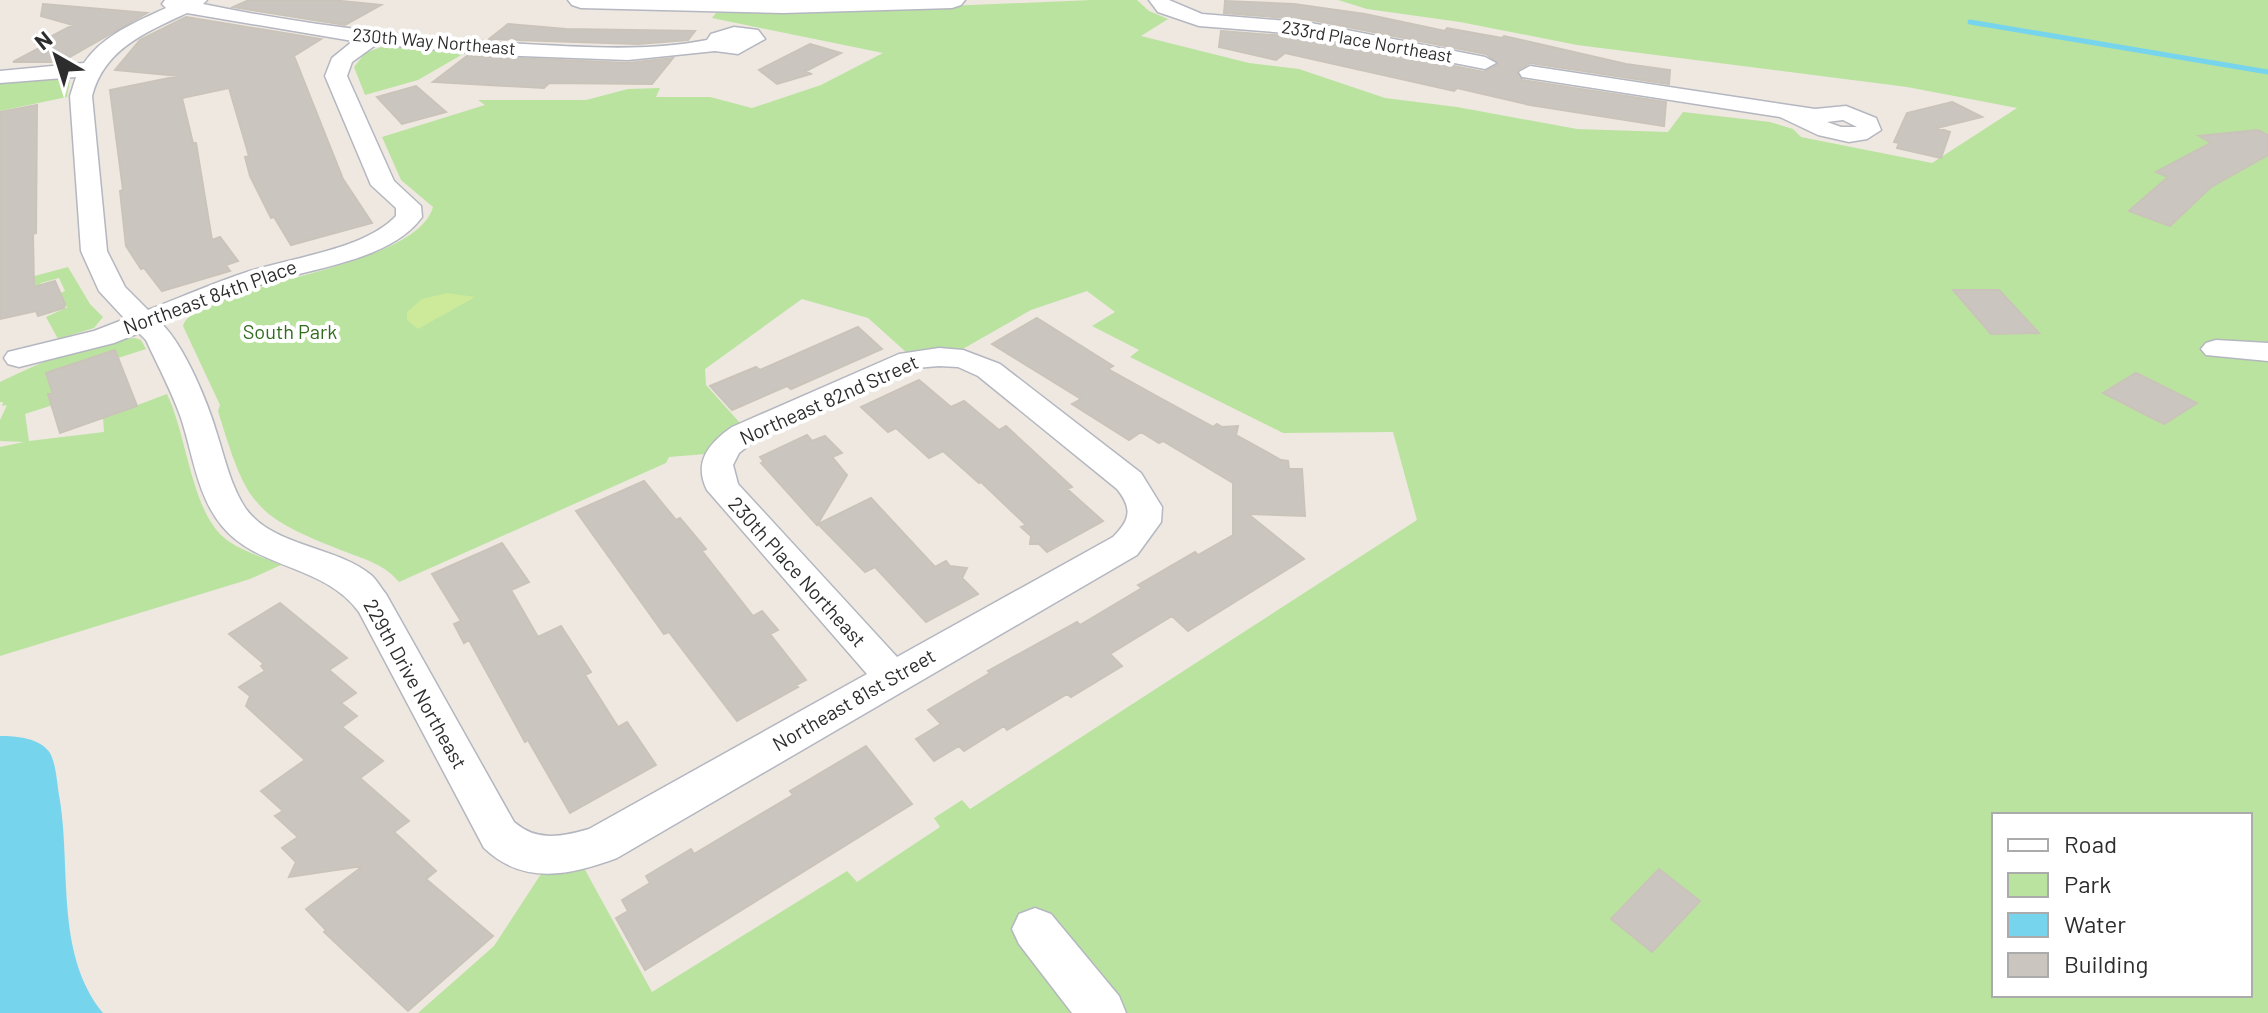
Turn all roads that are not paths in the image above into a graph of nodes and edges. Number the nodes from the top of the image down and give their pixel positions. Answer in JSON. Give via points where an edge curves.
{"nodes":[{"id":1,"x":155,"y":0,"type":"edge"},
{"id":2,"x":214,"y":0,"type":"edge"},
{"id":3,"x":581,"y":0,"type":"edge"},
{"id":4,"x":952,"y":0,"type":"edge"},
{"id":5,"x":1159,"y":0,"type":"edge"},
{"id":6,"x":191,"y":3,"type":"edge"},
{"id":7,"x":374,"y":37,"type":"junction"},
{"id":8,"x":715,"y":45,"type":"dead end"},
{"id":9,"x":88,"y":69,"type":"junction"},
{"id":10,"x":0,"y":77,"type":"edge"},
{"id":11,"x":1785,"y":111,"type":"dead end"},
{"id":12,"x":143,"y":321,"type":"junction"},
{"id":13,"x":2216,"y":349,"type":"dead end"},
{"id":14,"x":2268,"y":352,"type":"edge"},
{"id":15,"x":6,"y":359,"type":"edge"},
{"id":16,"x":717,"y":461,"type":"joint"},
{"id":17,"x":1146,"y":508,"type":"joint"},
{"id":18,"x":893,"y":678,"type":"junction"},
{"id":19,"x":537,"y":856,"type":"joint"},
{"id":20,"x":1035,"y":929,"type":"dead end"},
{"id":21,"x":1102,"y":1013,"type":"edge"}],
"edges":[{"from":1,"to":6,"type":"street","name":"230th Way Northeast"},
{"from":2,"to":6,"type":"street"},
{"from":3,"to":4,"type":"street","via":[[796,5]]},
{"from":5,"to":11,"type":"street","name":"233rd Place Northeast","via":[[1165,8],[1199,20],[1311,29],[1509,68]]},
{"from":6,"to":7,"type":"street","name":"230th Way Northeast","via":[[269,23]]},
{"from":6,"to":9,"type":"street","via":[[121,40]]},
{"from":7,"to":8,"type":"street","name":"230th Way Northeast","via":[[608,54],[658,54]]},
{"from":7,"to":12,"type":"street","name":"Northeast 84th Place","via":[[339,63],[336,76],[385,189],[408,206],[409,217],[368,245],[252,279]]},
{"from":9,"to":10,"type":"street"},
{"from":9,"to":12,"type":"street","name":"229th Drive Northeast","via":[[81,96],[94,251],[113,291]]},
{"from":12,"to":15,"type":"street","name":"Northeast 84th Place","via":[[83,344]]},
{"from":12,"to":19,"type":"street","name":"229th Drive Northeast","via":[[159,337],[196,416],[216,484],[235,519],[270,545],[359,585],[499,835],[509,846]]},
{"from":13,"to":14,"type":"street"},
{"from":16,"to":17,"type":"street","name":"Northeast 82nd Street","via":[[750,431],[910,360],[950,357],[975,362],[1003,380],[1129,481]]},
{"from":16,"to":18,"type":"street","name":"230th Place Northeast","via":[[715,472],[724,490]]},
{"from":17,"to":18,"type":"street","name":"Northeast 81st Street","via":[[1144,525],[1125,546]]},
{"from":18,"to":19,"type":"street","name":"Northeast 81st Street","via":[[602,844]]},
{"from":20,"to":21,"type":"street"}]}
